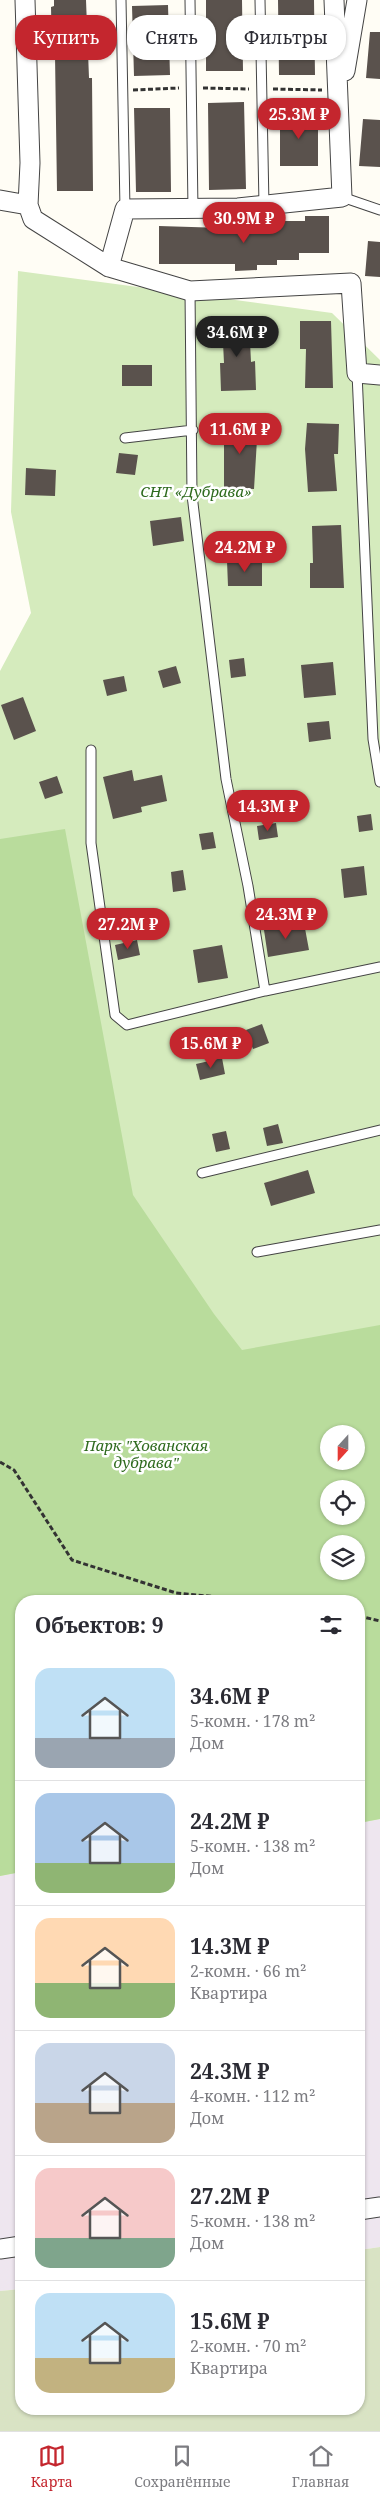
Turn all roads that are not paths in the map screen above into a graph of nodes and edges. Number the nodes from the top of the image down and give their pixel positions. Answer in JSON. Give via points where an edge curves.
{"nodes":[{"id":1,"x":25,"y":0,"type":"edge"},
{"id":2,"x":121,"y":0,"type":"edge"},
{"id":3,"x":190,"y":0,"type":"edge"},
{"id":4,"x":260,"y":0,"type":"edge"},
{"id":5,"x":334,"y":0,"type":"edge"},
{"id":6,"x":357,"y":0,"type":"edge"},
{"id":7,"x":339,"y":100,"type":"junction"},
{"id":8,"x":342,"y":196,"type":"junction"},
{"id":9,"x":0,"y":200,"type":"edge"},
{"id":10,"x":28,"y":205,"type":"junction"},
{"id":11,"x":264,"y":205,"type":"junction"},
{"id":12,"x":125,"y":209,"type":"junction"},
{"id":13,"x":193,"y":209,"type":"junction"},
{"id":14,"x":380,"y":210,"type":"edge"},
{"id":15,"x":109,"y":267,"type":"junction"},
{"id":16,"x":190,"y":291,"type":"junction"},
{"id":17,"x":357,"y":373,"type":"junction"},
{"id":18,"x":380,"y":375,"type":"edge"},
{"id":19,"x":193,"y":430,"type":"junction"},
{"id":20,"x":125,"y":438,"type":"dead end"},
{"id":21,"x":91,"y":750,"type":"dead end"},
{"id":22,"x":380,"y":782,"type":"edge"},
{"id":23,"x":380,"y":967,"type":"edge"},
{"id":24,"x":265,"y":991,"type":"junction"},
{"id":25,"x":380,"y":1130,"type":"edge"},
{"id":26,"x":202,"y":1173,"type":"dead end"},
{"id":27,"x":380,"y":1230,"type":"edge"},
{"id":28,"x":257,"y":1252,"type":"dead end"},
{"id":29,"x":380,"y":2207,"type":"edge"},
{"id":30,"x":365,"y":2209,"type":"edge"},
{"id":31,"x":15,"y":2247,"type":"edge"},
{"id":32,"x":0,"y":2249,"type":"edge"}],
"edges":[{"from":1,"to":10,"type":"street","via":[[30,163]]},
{"from":2,"to":12,"type":"lane"},
{"from":3,"to":13,"type":"lane"},
{"from":4,"to":11,"type":"lane"},
{"from":5,"to":7,"type":"street"},
{"from":6,"to":7,"type":"street"},
{"from":7,"to":8,"type":"street"},
{"from":8,"to":11,"type":"street"},
{"from":8,"to":14,"type":"lane"},
{"from":9,"to":10,"type":"street"},
{"from":10,"to":15,"type":"street","via":[[33,219]]},
{"from":11,"to":13,"type":"street"},
{"from":12,"to":13,"type":"street"},
{"from":12,"to":15,"type":"street"},
{"from":15,"to":16,"type":"street"},
{"from":16,"to":17,"type":"street","via":[[351,282]]},
{"from":16,"to":19,"type":"lane"},
{"from":17,"to":18,"type":"street"},
{"from":17,"to":22,"type":"lane","via":[[373,739]]},
{"from":19,"to":20,"type":"lane"},
{"from":19,"to":24,"type":"lane","via":[[192,495],[226,779]]},
{"from":21,"to":24,"type":"lane","via":[[91,844],[115,1015],[127,1025]]},
{"from":23,"to":24,"type":"lane"},
{"from":25,"to":26,"type":"lane"},
{"from":27,"to":28,"type":"lane"},
{"from":29,"to":30,"type":"street"},
{"from":31,"to":32,"type":"street"}]}
